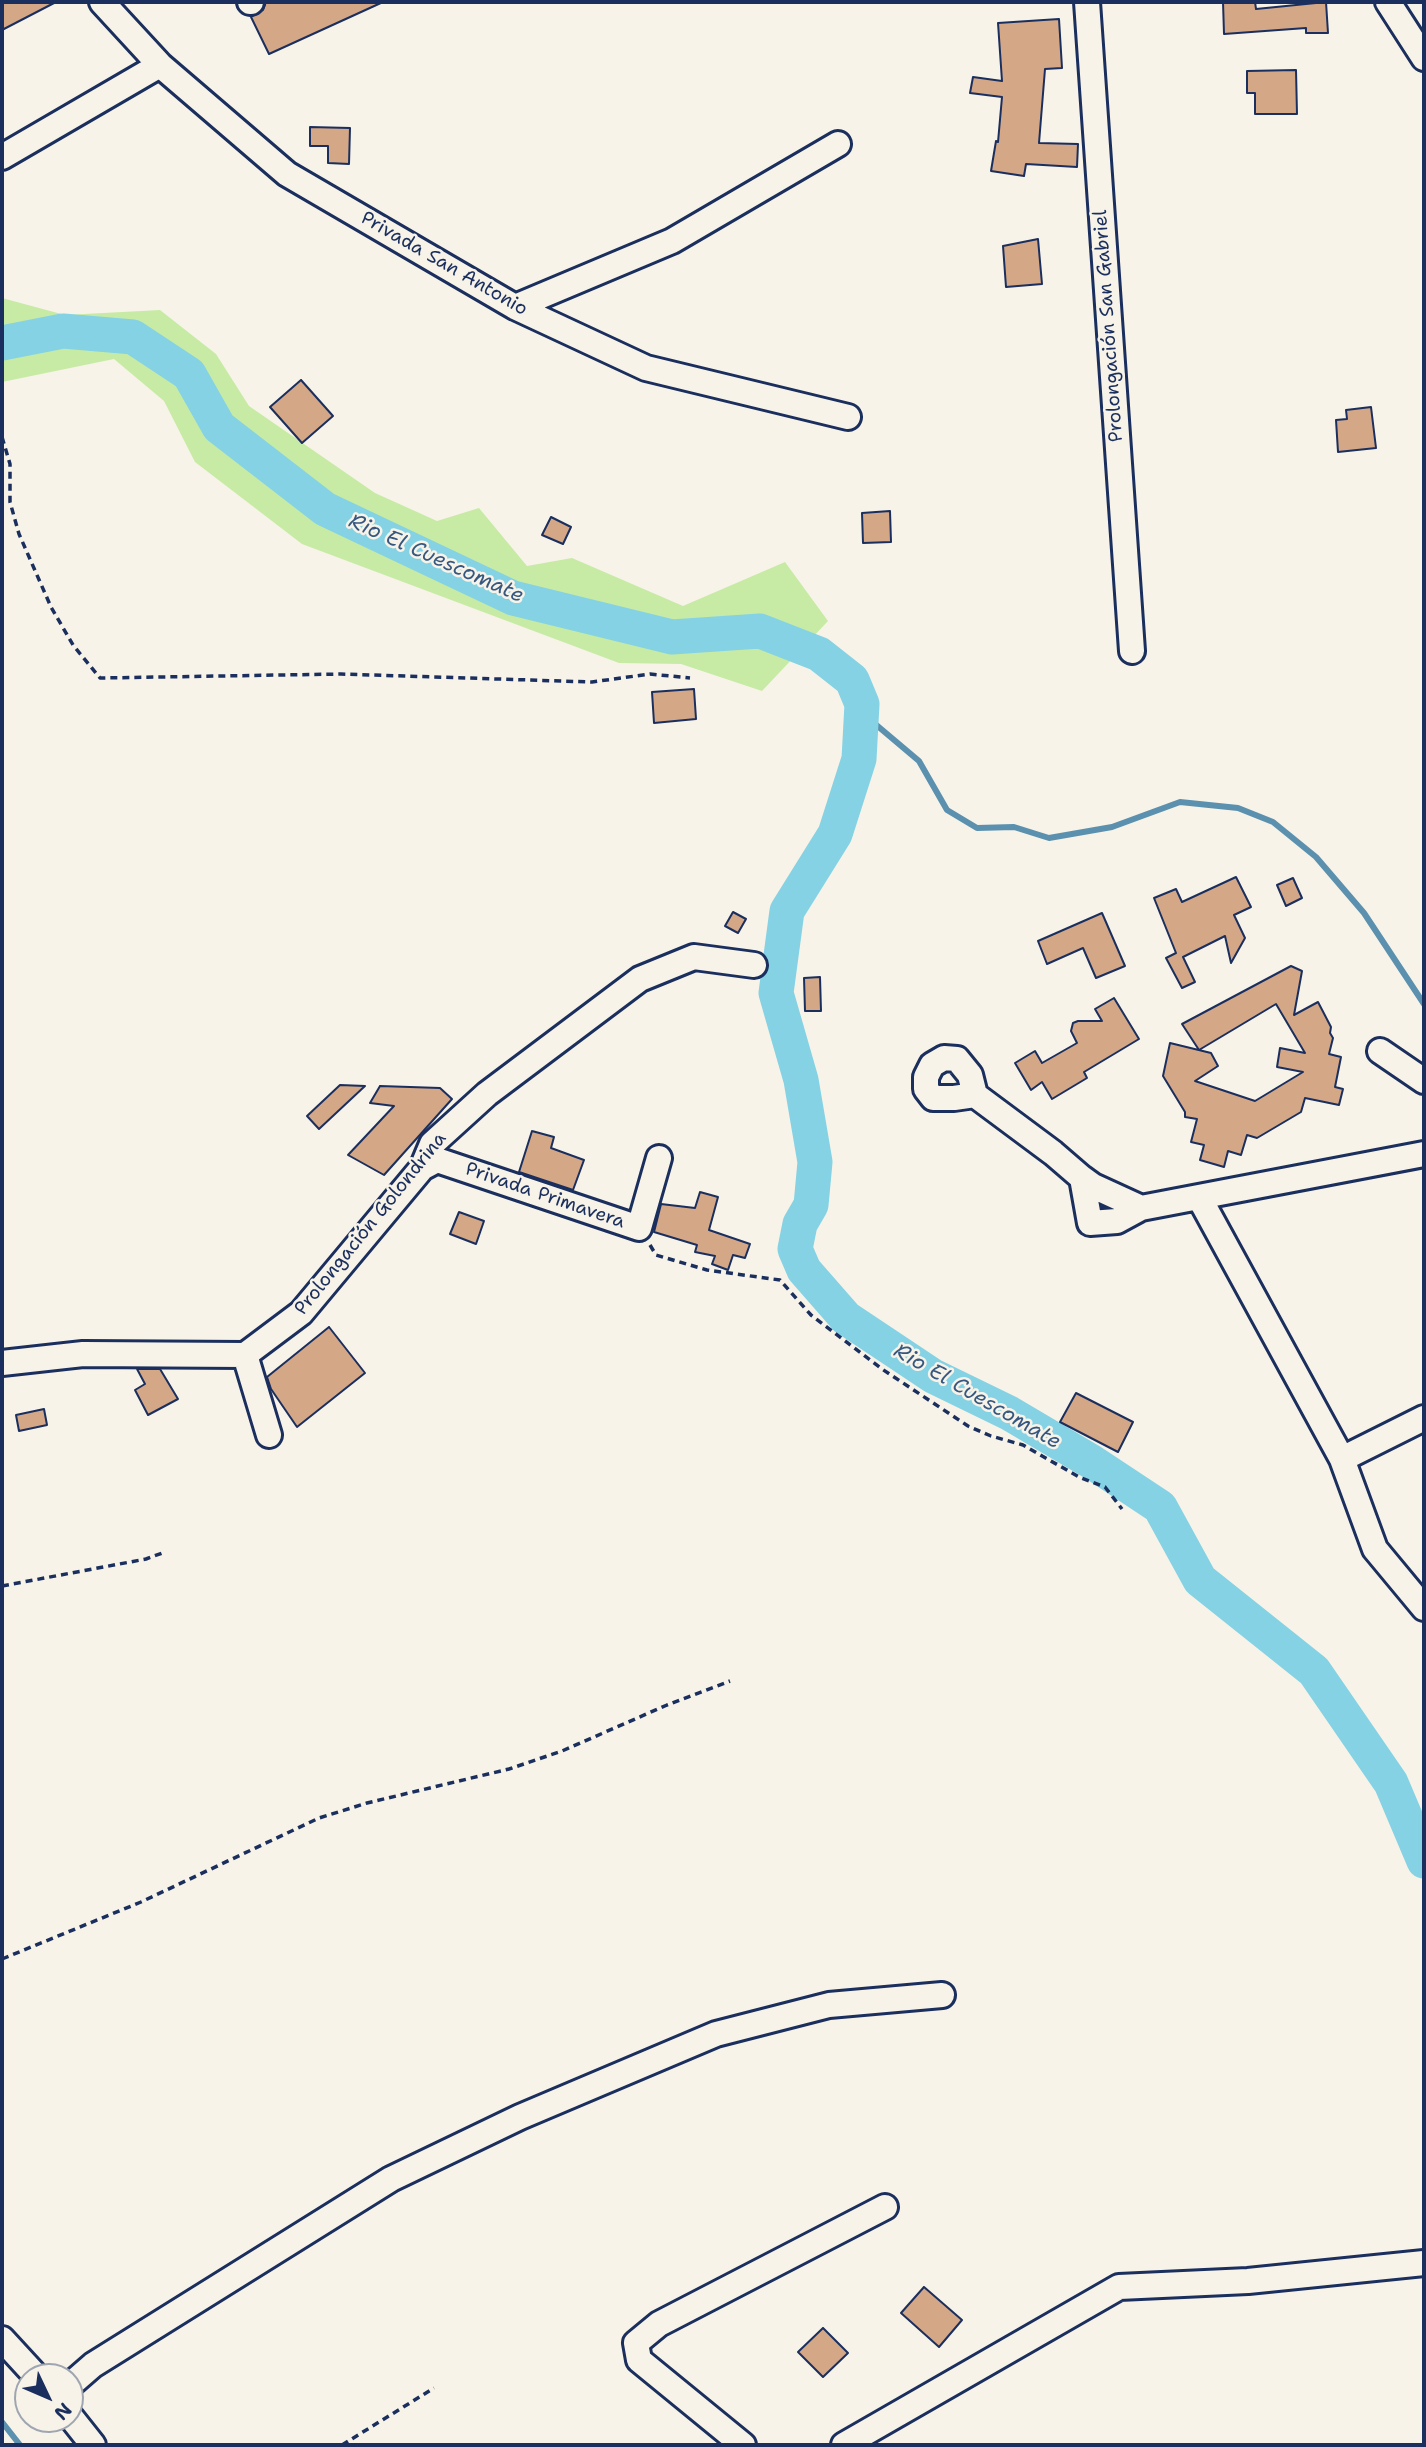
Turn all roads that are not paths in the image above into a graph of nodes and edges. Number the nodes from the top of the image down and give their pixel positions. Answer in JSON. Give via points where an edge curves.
{"nodes":[{"id":1,"x":102,"y":2,"type":"edge"},
{"id":2,"x":1087,"y":2,"type":"edge"},
{"id":3,"x":1388,"y":2,"type":"edge"},
{"id":4,"x":1424,"y":58,"type":"edge"},
{"id":5,"x":160,"y":65,"type":"junction"},
{"id":6,"x":838,"y":144,"type":"dead end"},
{"id":7,"x":2,"y":158,"type":"edge"},
{"id":8,"x":514,"y":307,"type":"junction"},
{"id":9,"x":848,"y":417,"type":"dead end"},
{"id":10,"x":1132,"y":651,"type":"dead end"},
{"id":11,"x":754,"y":965,"type":"dead end"},
{"id":12,"x":1380,"y":1051,"type":"dead end"},
{"id":13,"x":1424,"y":1081,"type":"edge"},
{"id":14,"x":975,"y":1095,"type":"dead end"},
{"id":15,"x":1424,"y":1154,"type":"edge"},
{"id":16,"x":659,"y":1158,"type":"dead end"},
{"id":17,"x":422,"y":1168,"type":"junction"},
{"id":18,"x":1082,"y":1178,"type":"junction"},
{"id":19,"x":1199,"y":1197,"type":"junction"},
{"id":20,"x":1141,"y":1208,"type":"junction"},
{"id":21,"x":245,"y":1355,"type":"junction"},
{"id":22,"x":2,"y":1363,"type":"edge"},
{"id":23,"x":1424,"y":1418,"type":"edge"},
{"id":24,"x":269,"y":1435,"type":"dead end"},
{"id":25,"x":1342,"y":1459,"type":"junction"},
{"id":26,"x":1424,"y":1608,"type":"edge"},
{"id":27,"x":942,"y":1995,"type":"dead end"},
{"id":28,"x":885,"y":2207,"type":"dead end"},
{"id":29,"x":1424,"y":2263,"type":"edge"},
{"id":30,"x":2,"y":2339,"type":"edge"},
{"id":31,"x":24,"y":2363,"type":"edge"},
{"id":32,"x":84,"y":2373,"type":"edge"},
{"id":33,"x":743,"y":2445,"type":"edge"},
{"id":34,"x":844,"y":2445,"type":"edge"}],
"edges":[{"from":1,"to":5,"type":"street","name":"Privada San Antonio"},
{"from":2,"to":10,"type":"street","name":"Prolongación San Gabriel"},
{"from":3,"to":4,"type":"street"},
{"from":5,"to":7,"type":"street"},
{"from":5,"to":8,"type":"street","name":"Privada San Antonio","via":[[287,174]]},
{"from":6,"to":8,"type":"street","via":[[672,241]]},
{"from":8,"to":9,"type":"street","name":"Privada San Antonio","via":[[646,368]]},
{"from":11,"to":17,"type":"street","name":"Prolongación Golondrina","via":[[694,957],[640,979],[487,1094],[432,1144]]},
{"from":12,"to":13,"type":"street"},
{"from":14,"to":18,"type":"street"},
{"from":15,"to":19,"type":"street"},
{"from":16,"to":17,"type":"street","name":"Privada Primavera","via":[[639,1228],[437,1160]]},
{"from":17,"to":21,"type":"street","name":"Prolongación Golondrina","via":[[301,1313]]},
{"from":18,"to":20,"type":"street"},
{"from":18,"to":20,"type":"street","via":[[1090,1223],[1117,1221]]},
{"from":19,"to":20,"type":"street"},
{"from":19,"to":25,"type":"street"},
{"from":21,"to":22,"type":"street","via":[[83,1354]]},
{"from":21,"to":24,"type":"street"},
{"from":23,"to":25,"type":"street"},
{"from":25,"to":26,"type":"street","via":[[1375,1549]]},
{"from":27,"to":32,"type":"street","via":[[829,2005],[716,2034],[520,2117],[391,2179]]},
{"from":28,"to":33,"type":"street","via":[[659,2325],[636,2343],[639,2360]]},
{"from":29,"to":34,"type":"street","via":[[1248,2281],[1119,2287]]},
{"from":30,"to":31,"type":"street"}]}
